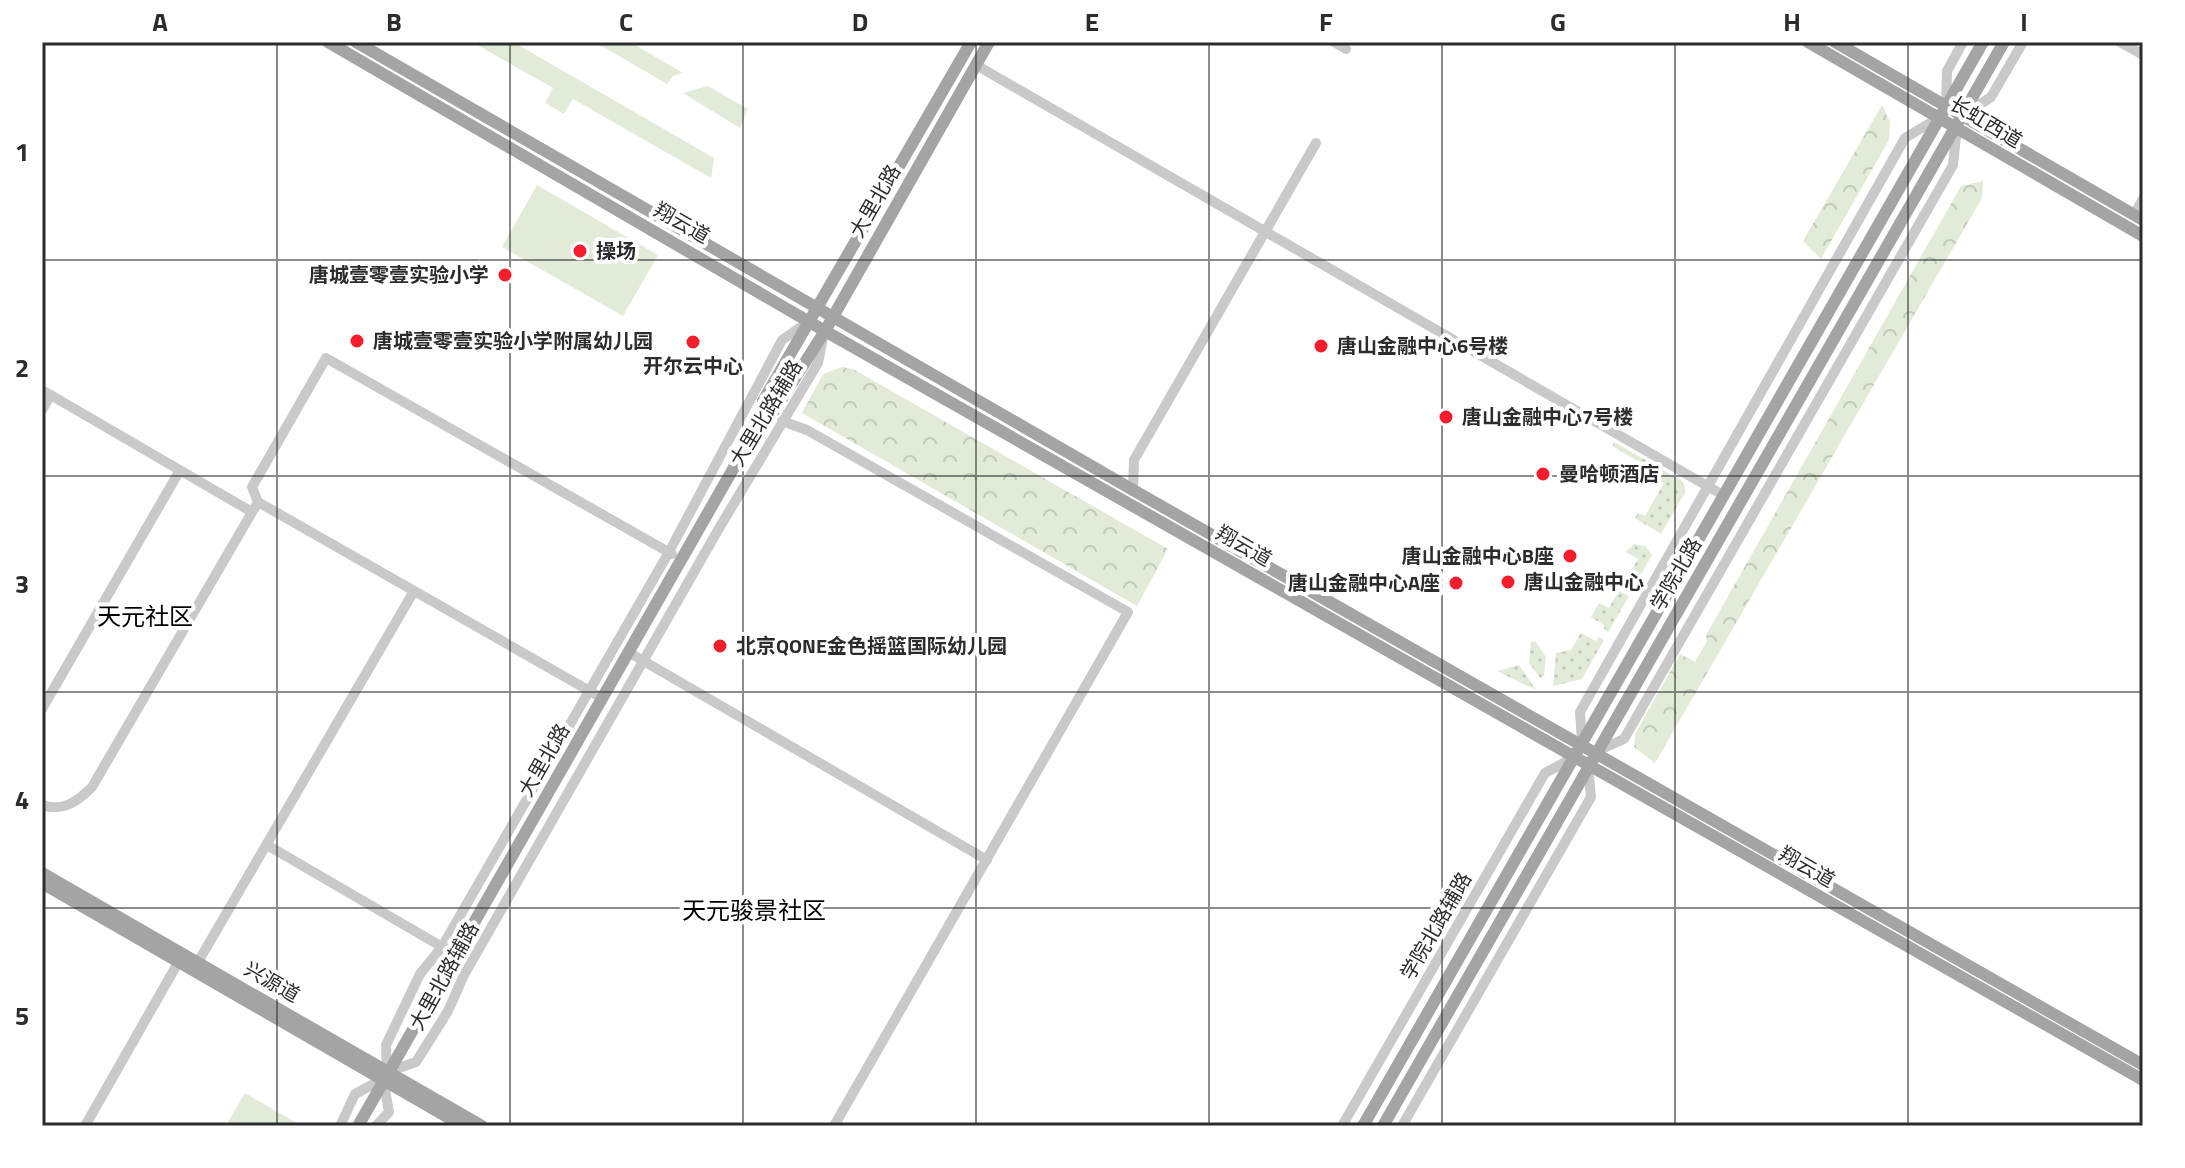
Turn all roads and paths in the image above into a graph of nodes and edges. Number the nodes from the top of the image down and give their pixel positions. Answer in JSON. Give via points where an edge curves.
{"nodes":[{"id":1,"x":328,"y":42,"type":"edge"},
{"id":2,"x":356,"y":42,"type":"edge"},
{"id":3,"x":971,"y":42,"type":"edge"},
{"id":4,"x":989,"y":42,"type":"edge"},
{"id":5,"x":1334,"y":42,"type":"edge"},
{"id":6,"x":1808,"y":42,"type":"edge"},
{"id":7,"x":1835,"y":42,"type":"edge"},
{"id":8,"x":1963,"y":42,"type":"edge"},
{"id":9,"x":1983,"y":42,"type":"edge"},
{"id":10,"x":2004,"y":42,"type":"edge"},
{"id":11,"x":2023,"y":42,"type":"edge"},
{"id":12,"x":2120,"y":42,"type":"edge"},
{"id":13,"x":1346,"y":49,"type":"dead end"},
{"id":14,"x":2143,"y":55,"type":"edge"},
{"id":15,"x":976,"y":65,"type":"junction"},
{"id":16,"x":1943,"y":112,"type":"junction"},
{"id":17,"x":1959,"y":122,"type":"junction"},
{"id":18,"x":1316,"y":143,"type":"dead end"},
{"id":19,"x":2143,"y":199,"type":"edge"},
{"id":20,"x":2138,"y":217,"type":"edge"},
{"id":21,"x":1265,"y":231,"type":"junction"},
{"id":22,"x":2143,"y":236,"type":"edge"},
{"id":23,"x":1834,"y":261,"type":"junction"},
{"id":24,"x":1846,"y":278,"type":"junction"},
{"id":25,"x":818,"y":307,"type":"junction"},
{"id":26,"x":833,"y":316,"type":"junction"},
{"id":27,"x":811,"y":320,"type":"junction"},
{"id":28,"x":825,"y":331,"type":"junction"},
{"id":29,"x":46,"y":392,"type":"edge"},
{"id":30,"x":42,"y":410,"type":"edge"},
{"id":31,"x":765,"y":413,"type":"junction"},
{"id":32,"x":782,"y":421,"type":"junction"},
{"id":33,"x":1741,"y":425,"type":"junction"},
{"id":34,"x":1758,"y":435,"type":"junction"},
{"id":35,"x":1774,"y":444,"type":"junction"},
{"id":36,"x":1789,"y":452,"type":"junction"},
{"id":37,"x":180,"y":470,"type":"junction"},
{"id":38,"x":1707,"y":486,"type":"junction"},
{"id":39,"x":1133,"y":490,"type":"junction"},
{"id":40,"x":1723,"y":495,"type":"junction"},
{"id":41,"x":255,"y":507,"type":"junction"},
{"id":42,"x":669,"y":552,"type":"junction"},
{"id":43,"x":681,"y":559,"type":"junction"},
{"id":44,"x":414,"y":591,"type":"junction"},
{"id":45,"x":628,"y":652,"type":"junction"},
{"id":46,"x":643,"y":660,"type":"junction"},
{"id":47,"x":588,"y":688,"type":"junction"},
{"id":48,"x":602,"y":698,"type":"junction"},
{"id":49,"x":42,"y":709,"type":"edge"},
{"id":50,"x":1582,"y":745,"type":"junction"},
{"id":51,"x":1595,"y":752,"type":"junction"},
{"id":52,"x":1575,"y":757,"type":"junction"},
{"id":53,"x":1588,"y":766,"type":"junction"},
{"id":54,"x":42,"y":805,"type":"edge"},
{"id":55,"x":267,"y":845,"type":"junction"},
{"id":56,"x":987,"y":860,"type":"junction"},
{"id":57,"x":1530,"y":871,"type":"junction"},
{"id":58,"x":42,"y":873,"type":"edge"},
{"id":59,"x":1544,"y":879,"type":"junction"},
{"id":60,"x":42,"y":883,"type":"edge"},
{"id":61,"x":442,"y":947,"type":"junction"},
{"id":62,"x":456,"y":955,"type":"junction"},
{"id":63,"x":179,"y":961,"type":"junction"},
{"id":64,"x":198,"y":962,"type":"junction"},
{"id":65,"x":2143,"y":1065,"type":"edge"},
{"id":66,"x":385,"y":1076,"type":"junction"},
{"id":67,"x":2143,"y":1080,"type":"edge"},
{"id":68,"x":85,"y":1126,"type":"edge"},
{"id":69,"x":340,"y":1126,"type":"edge"},
{"id":70,"x":358,"y":1126,"type":"edge"},
{"id":71,"x":376,"y":1126,"type":"edge"},
{"id":72,"x":463,"y":1126,"type":"edge"},
{"id":73,"x":482,"y":1126,"type":"edge"},
{"id":74,"x":834,"y":1126,"type":"edge"},
{"id":75,"x":1342,"y":1126,"type":"edge"},
{"id":76,"x":1363,"y":1126,"type":"edge"},
{"id":77,"x":1383,"y":1126,"type":"edge"},
{"id":78,"x":1402,"y":1126,"type":"edge"}],
"edges":[{"from":1,"to":27,"type":"main road","name":"翔云道"},
{"from":2,"to":25,"type":"main road","name":"翔云道"},
{"from":3,"to":25,"type":"main road","name":"大里北路"},
{"from":4,"to":15,"type":"main road","name":"大里北路"},
{"from":5,"to":13,"type":"street"},
{"from":6,"to":16,"type":"main road","name":"长虹西道"},
{"from":7,"to":16,"type":"main road","name":"长虹西道"},
{"from":8,"to":16,"type":"street","via":[[1947,71]]},
{"from":9,"to":16,"type":"main road","name":"学院北路"},
{"from":10,"to":17,"type":"main road","name":"学院北路"},
{"from":11,"to":17,"type":"street","via":[[1991,97]]},
{"from":12,"to":14,"type":"street"},
{"from":15,"to":21,"type":"street"},
{"from":15,"to":26,"type":"main road","name":"大里北路"},
{"from":16,"to":17,"type":"main road","name":"长虹西道"},
{"from":16,"to":23,"type":"street","via":[[1905,138]]},
{"from":16,"to":24,"type":"main road","name":"学院北路"},
{"from":17,"to":20,"type":"main road","name":"长虹西道"},
{"from":17,"to":22,"type":"main road","name":"长虹西道"},
{"from":17,"to":35,"type":"main road","name":"学院北路"},
{"from":17,"to":36,"type":"street","via":[[1953,165]]},
{"from":18,"to":21,"type":"street"},
{"from":19,"to":20,"type":"street"},
{"from":21,"to":38,"type":"street"},
{"from":21,"to":39,"type":"street","via":[[1134,460]]},
{"from":23,"to":24,"type":"street"},
{"from":23,"to":33,"type":"street"},
{"from":24,"to":34,"type":"main road","name":"学院北路"},
{"from":25,"to":26,"type":"main road","name":"翔云道"},
{"from":25,"to":27,"type":"main road","name":"大里北路"},
{"from":26,"to":28,"type":"main road","name":"大里北路"},
{"from":26,"to":39,"type":"main road","name":"翔云道"},
{"from":27,"to":28,"type":"main road","name":"翔云道"},
{"from":27,"to":31,"type":"main road","name":"大里北路","via":[[763,401]]},
{"from":27,"to":42,"type":"street","name":"大里北路辅路","via":[[782,340]]},
{"from":28,"to":31,"type":"main road","name":"大里北路","via":[[774,411]]},
{"from":28,"to":32,"type":"street","name":"大里北路辅路","via":[[818,363]]},
{"from":28,"to":52,"type":"main road","name":"翔云道"},
{"from":29,"to":30,"type":"street"},
{"from":29,"to":37,"type":"street"},
{"from":31,"to":43,"type":"main road","name":"大里北路"},
{"from":32,"to":46,"type":"street","name":"大里北路辅路"},
{"from":32,"to":56,"type":"street","via":[[807,430],[1128,612]]},
{"from":33,"to":34,"type":"street"},
{"from":33,"to":38,"type":"street"},
{"from":34,"to":35,"type":"main road"},
{"from":34,"to":40,"type":"main road","name":"学院北路"},
{"from":35,"to":36,"type":"street"},
{"from":35,"to":51,"type":"main road","name":"学院北路"},
{"from":36,"to":51,"type":"street","via":[[1624,739]]},
{"from":37,"to":41,"type":"street"},
{"from":37,"to":49,"type":"street"},
{"from":38,"to":40,"type":"street"},
{"from":38,"to":50,"type":"street","via":[[1580,712]]},
{"from":39,"to":50,"type":"main road","name":"翔云道"},
{"from":40,"to":50,"type":"main road","name":"学院北路"},
{"from":41,"to":42,"type":"street","via":[[252,487],[326,358]]},
{"from":41,"to":44,"type":"street"},
{"from":41,"to":54,"type":"street","via":[[92,787],[73,804]]},
{"from":42,"to":43,"type":"street"},
{"from":42,"to":47,"type":"street","name":"大里北路辅路"},
{"from":43,"to":45,"type":"main road","name":"大里北路"},
{"from":44,"to":47,"type":"street"},
{"from":44,"to":55,"type":"street"},
{"from":45,"to":46,"type":"street"},
{"from":45,"to":48,"type":"main road","name":"大里北路"},
{"from":46,"to":56,"type":"street"},
{"from":46,"to":66,"type":"street","name":"大里北路辅路","via":[[448,1011],[416,1062]]},
{"from":47,"to":48,"type":"street"},
{"from":47,"to":61,"type":"street","name":"大里北路辅路"},
{"from":48,"to":62,"type":"main road","name":"大里北路"},
{"from":50,"to":51,"type":"main road","name":"翔云道"},
{"from":50,"to":52,"type":"main road","name":"学院北路"},
{"from":51,"to":53,"type":"main road","name":"学院北路"},
{"from":51,"to":65,"type":"main road","name":"翔云道"},
{"from":52,"to":53,"type":"main road","name":"翔云道"},
{"from":52,"to":75,"type":"street","name":"学院北路辅路","via":[[1545,773]]},
{"from":52,"to":76,"type":"main road","name":"学院北路"},
{"from":53,"to":57,"type":"main road","name":"学院北路"},
{"from":53,"to":59,"type":"street","via":[[1591,797]]},
{"from":53,"to":67,"type":"main road","name":"翔云道"},
{"from":55,"to":61,"type":"street"},
{"from":55,"to":64,"type":"street"},
{"from":56,"to":74,"type":"street"},
{"from":57,"to":59,"type":"street"},
{"from":57,"to":77,"type":"main road","name":"学院北路"},
{"from":58,"to":64,"type":"main road","name":"兴源道"},
{"from":59,"to":78,"type":"street"},
{"from":60,"to":63,"type":"main road","name":"兴源道"},
{"from":61,"to":62,"type":"street"},
{"from":61,"to":66,"type":"street","name":"大里北路辅路","via":[[420,974],[386,1045]]},
{"from":62,"to":66,"type":"main road","name":"大里北路"},
{"from":63,"to":66,"type":"main road","name":"兴源道"},
{"from":63,"to":68,"type":"street"},
{"from":64,"to":66,"type":"main road","name":"兴源道"},
{"from":66,"to":69,"type":"street","name":"大里北路辅路","via":[[355,1094]]},
{"from":66,"to":70,"type":"main road","name":"大里北路"},
{"from":66,"to":71,"type":"street","name":"大里北路辅路","via":[[389,1112]]},
{"from":66,"to":72,"type":"main road","name":"兴源道"},
{"from":66,"to":73,"type":"main road","name":"兴源道"}]}
